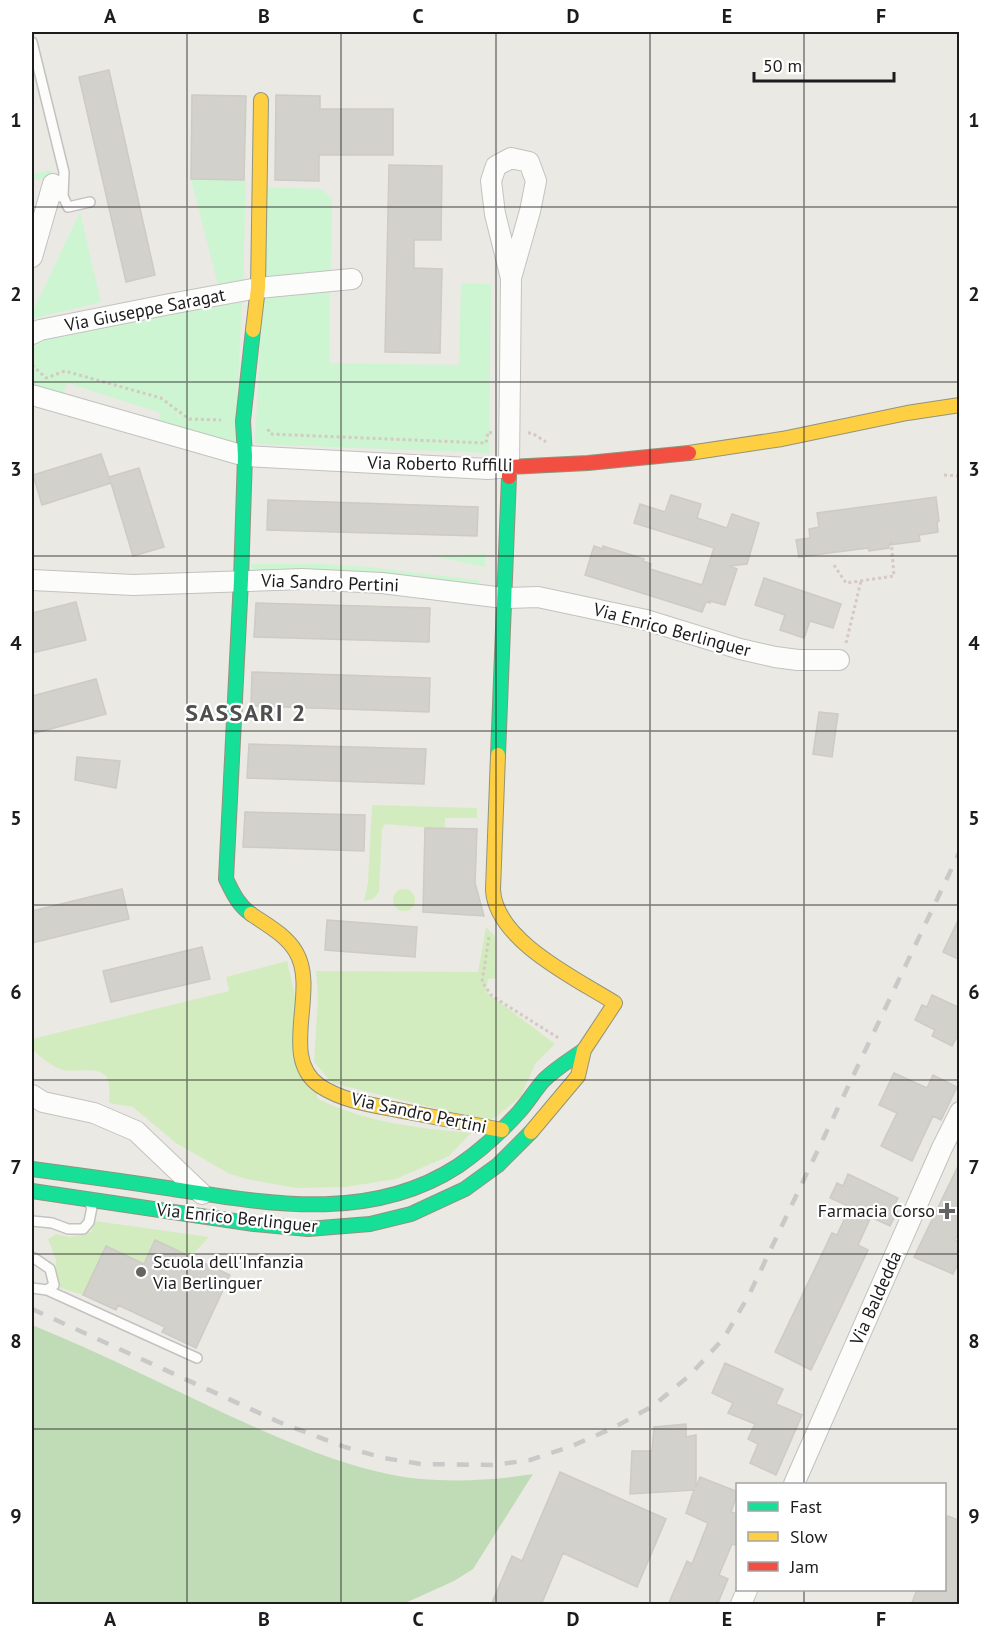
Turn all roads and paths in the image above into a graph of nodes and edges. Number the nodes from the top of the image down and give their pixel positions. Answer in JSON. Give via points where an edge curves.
{"nodes":[{"id":1,"x":32,"y":42,"type":"edge"},
{"id":2,"x":261,"y":100,"type":"dead end"},
{"id":3,"x":55,"y":192,"type":"junction"},
{"id":4,"x":90,"y":202,"type":"dead end"},
{"id":5,"x":32,"y":257,"type":"edge"},
{"id":6,"x":511,"y":278,"type":"junction"},
{"id":7,"x":352,"y":279,"type":"dead end"},
{"id":8,"x":258,"y":288,"type":"junction"},
{"id":9,"x":32,"y":334,"type":"edge"},
{"id":10,"x":960,"y":390,"type":"edge"},
{"id":11,"x":34,"y":398,"type":"edge"},
{"id":12,"x":960,"y":405,"type":"edge"},
{"id":13,"x":925,"y":408,"type":"junction"},
{"id":14,"x":245,"y":456,"type":"junction"},
{"id":15,"x":509,"y":467,"type":"junction"},
{"id":16,"x":944,"y":475,"type":"dead end"},
{"id":17,"x":960,"y":476,"type":"edge"},
{"id":18,"x":891,"y":538,"type":"dead end"},
{"id":19,"x":834,"y":565,"type":"dead end"},
{"id":20,"x":32,"y":580,"type":"edge"},
{"id":21,"x":241,"y":580,"type":"junction"},
{"id":22,"x":861,"y":580,"type":"junction"},
{"id":23,"x":504,"y":598,"type":"junction"},
{"id":24,"x":839,"y":660,"type":"joint"},
{"id":25,"x":584,"y":1050,"type":"junction"},
{"id":26,"x":32,"y":1095,"type":"edge"},
{"id":27,"x":960,"y":1112,"type":"edge"},
{"id":28,"x":502,"y":1130,"type":"junction"},
{"id":29,"x":950,"y":1152,"type":"edge"},
{"id":30,"x":32,"y":1168,"type":"edge"},
{"id":31,"x":32,"y":1191,"type":"edge"},
{"id":32,"x":202,"y":1194,"type":"junction"},
{"id":33,"x":88,"y":1201,"type":"junction"},
{"id":34,"x":32,"y":1221,"type":"edge"},
{"id":35,"x":34,"y":1258,"type":"dead end"},
{"id":36,"x":32,"y":1288,"type":"edge"},
{"id":37,"x":46,"y":1290,"type":"junction"},
{"id":38,"x":197,"y":1358,"type":"dead end"},
{"id":39,"x":795,"y":1483,"type":"edge"},
{"id":40,"x":747,"y":1591,"type":"edge"},
{"id":41,"x":741,"y":1605,"type":"edge"}],
"edges":[{"from":1,"to":3,"type":"lane","via":[[64,172]]},
{"from":2,"to":8,"type":"street"},
{"from":3,"to":4,"type":"lane","via":[[68,207]]},
{"from":3,"to":5,"type":"street"},
{"from":6,"to":6,"type":"street","via":[[491,181],[496,166],[511,158],[529,162],[536,181]]},
{"from":6,"to":15,"type":"street"},
{"from":7,"to":8,"type":"street","name":"Via Giuseppe Saragat"},
{"from":8,"to":9,"type":"street","name":"Via Giuseppe Saragat"},
{"from":8,"to":14,"type":"street","via":[[243,421]]},
{"from":10,"to":13,"type":"street","name":"Via Roberto Ruffilli"},
{"from":11,"to":14,"type":"street","name":"Via Roberto Ruffilli"},
{"from":12,"to":13,"type":"street","name":"Via Roberto Ruffilli"},
{"from":13,"to":15,"type":"street","name":"Via Roberto Ruffilli","via":[[821,432],[666,457]]},
{"from":14,"to":15,"type":"street","name":"Via Roberto Ruffilli"},
{"from":14,"to":21,"type":"street"},
{"from":15,"to":23,"type":"street"},
{"from":16,"to":17,"type":"path"},
{"from":18,"to":22,"type":"path","via":[[894,576]]},
{"from":19,"to":22,"type":"path","via":[[846,583]]},
{"from":20,"to":21,"type":"street","via":[[133,585]]},
{"from":21,"to":23,"type":"street","name":"Via Sandro Pertini","via":[[382,583]]},
{"from":21,"to":28,"type":"street","name":"Via Sandro Pertini","via":[[226,879],[244,909],[283,936],[297,953],[304,982],[300,1052],[304,1067],[320,1086],[357,1102]]},
{"from":22,"to":24,"type":"path","via":[[849,636]]},
{"from":23,"to":24,"type":"street","name":"Via Enrico Berlinguer","via":[[538,597],[599,609],[775,657]]},
{"from":23,"to":25,"type":"street","name":"Via Enrico Berlinguer","via":[[494,899],[507,927],[542,957],[615,1003]]},
{"from":25,"to":28,"type":"street","name":"Via Enrico Berlinguer","via":[[549,1075]]},
{"from":25,"to":33,"type":"street","name":"Via Enrico Berlinguer","via":[[584,1078],[498,1165],[465,1190],[411,1214],[370,1224],[308,1228]]},
{"from":26,"to":32,"type":"street","via":[[43,1102],[94,1113],[136,1131]]},
{"from":27,"to":29,"type":"street","name":"Via Baldedda"},
{"from":28,"to":32,"type":"street","name":"Via Enrico Berlinguer","via":[[456,1168],[430,1182],[366,1203],[336,1206],[260,1202]]},
{"from":29,"to":39,"type":"street","name":"Via Baldedda"},
{"from":30,"to":32,"type":"street","name":"Via Enrico Berlinguer"},
{"from":31,"to":33,"type":"street","name":"Via Enrico Berlinguer"},
{"from":33,"to":34,"type":"lane","via":[[92,1208],[89,1222],[83,1228],[68,1229]]},
{"from":35,"to":37,"type":"lane","via":[[50,1269],[54,1285]]},
{"from":36,"to":37,"type":"lane"},
{"from":37,"to":38,"type":"lane"},
{"from":40,"to":41,"type":"street"}]}
